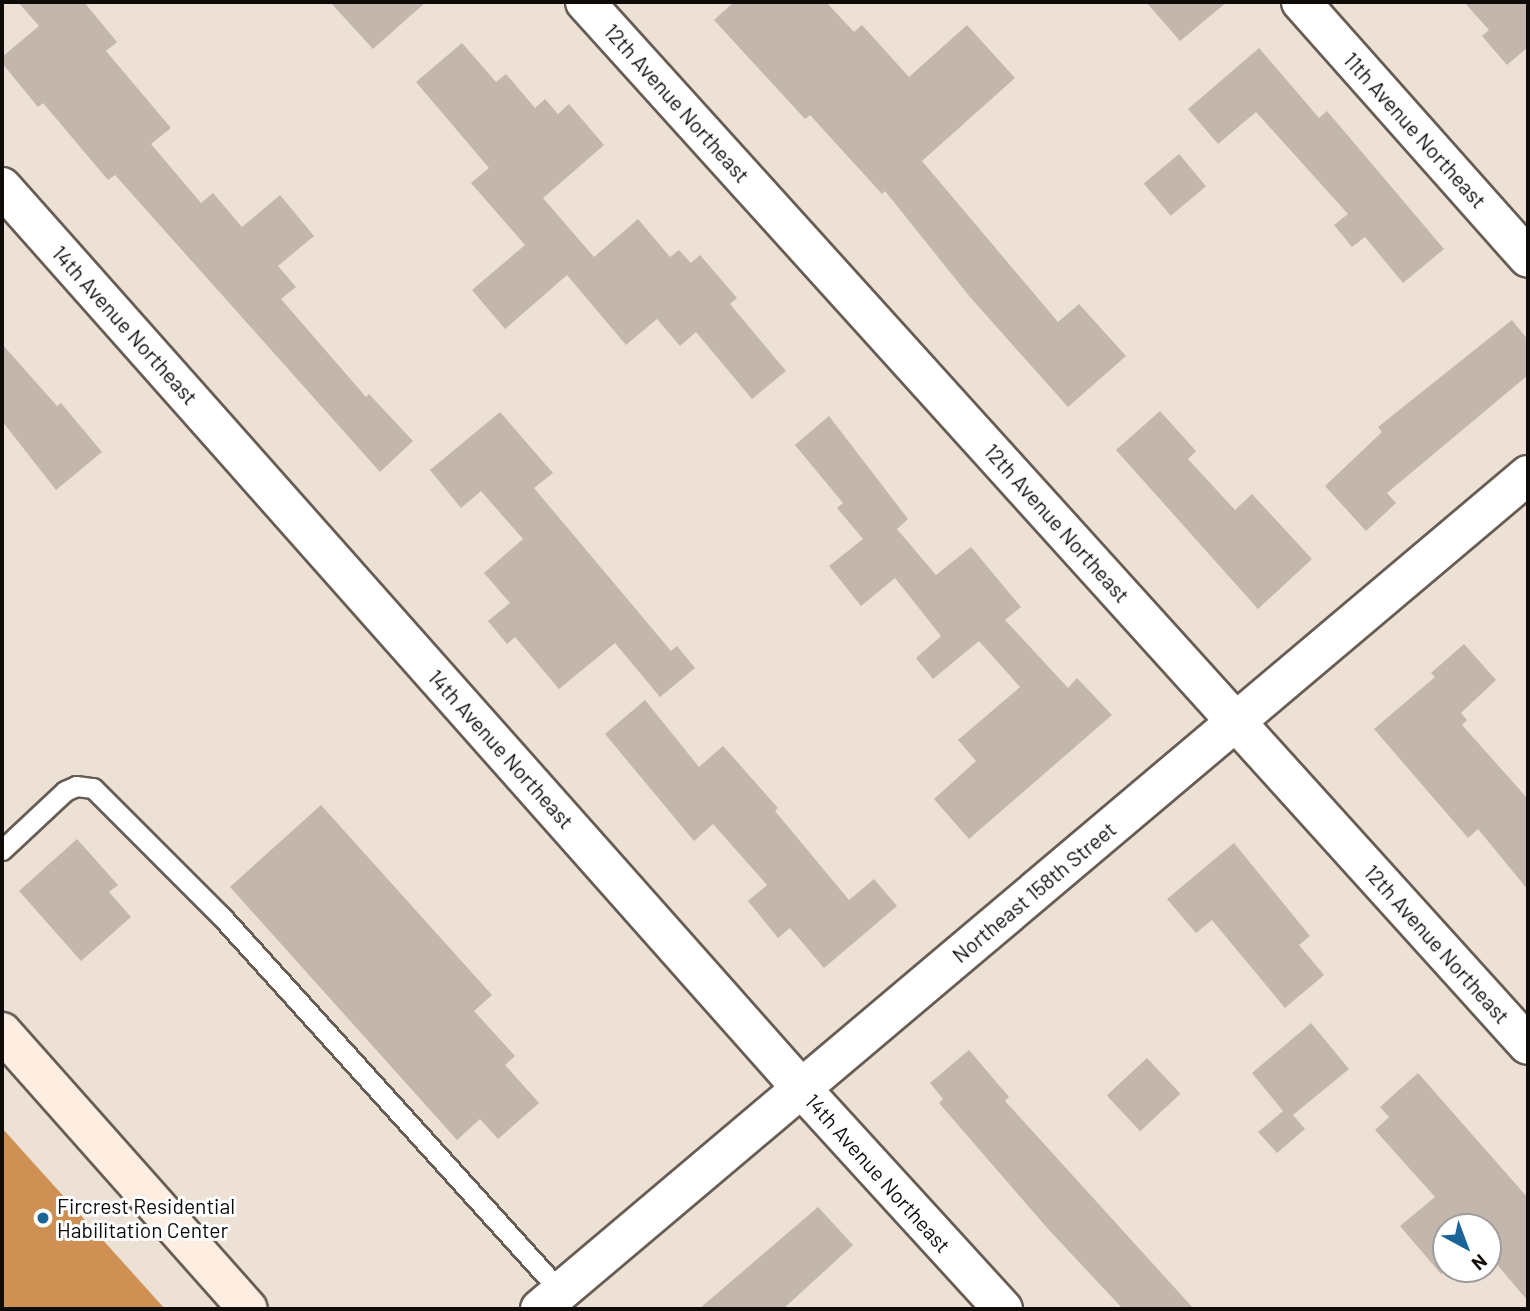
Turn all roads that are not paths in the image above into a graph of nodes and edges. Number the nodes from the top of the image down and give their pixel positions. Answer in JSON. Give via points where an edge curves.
{"nodes":[{"id":1,"x":585,"y":2,"type":"edge"},
{"id":2,"x":1301,"y":2,"type":"edge"},
{"id":3,"x":2,"y":187,"type":"edge"},
{"id":4,"x":1528,"y":258,"type":"edge"},
{"id":5,"x":1528,"y":475,"type":"edge"},
{"id":6,"x":1237,"y":721,"type":"junction"},
{"id":7,"x":2,"y":850,"type":"edge"},
{"id":8,"x":2,"y":1032,"type":"edge"},
{"id":9,"x":1528,"y":1045,"type":"edge"},
{"id":10,"x":802,"y":1089,"type":"junction"},
{"id":11,"x":550,"y":1301,"type":"edge"},
{"id":12,"x":248,"y":1309,"type":"edge"},
{"id":13,"x":1003,"y":1309,"type":"edge"}],
"edges":[{"from":1,"to":6,"type":"street","name":"12th Avenue Northeast"},
{"from":2,"to":4,"type":"street","name":"11th Avenue Northeast"},
{"from":3,"to":10,"type":"street","name":"14th Avenue Northeast"},
{"from":5,"to":6,"type":"street","name":"Northeast 158th Street"},
{"from":6,"to":9,"type":"street","name":"12th Avenue Northeast"},
{"from":6,"to":10,"type":"street","name":"Northeast 158th Street"},
{"from":7,"to":11,"type":"lane","via":[[65,791],[76,786],[93,788],[222,917]]},
{"from":8,"to":12,"type":"main road"},
{"from":10,"to":11,"type":"street","name":"Northeast 158th Street"},
{"from":10,"to":13,"type":"street","name":"14th Avenue Northeast"}]}
